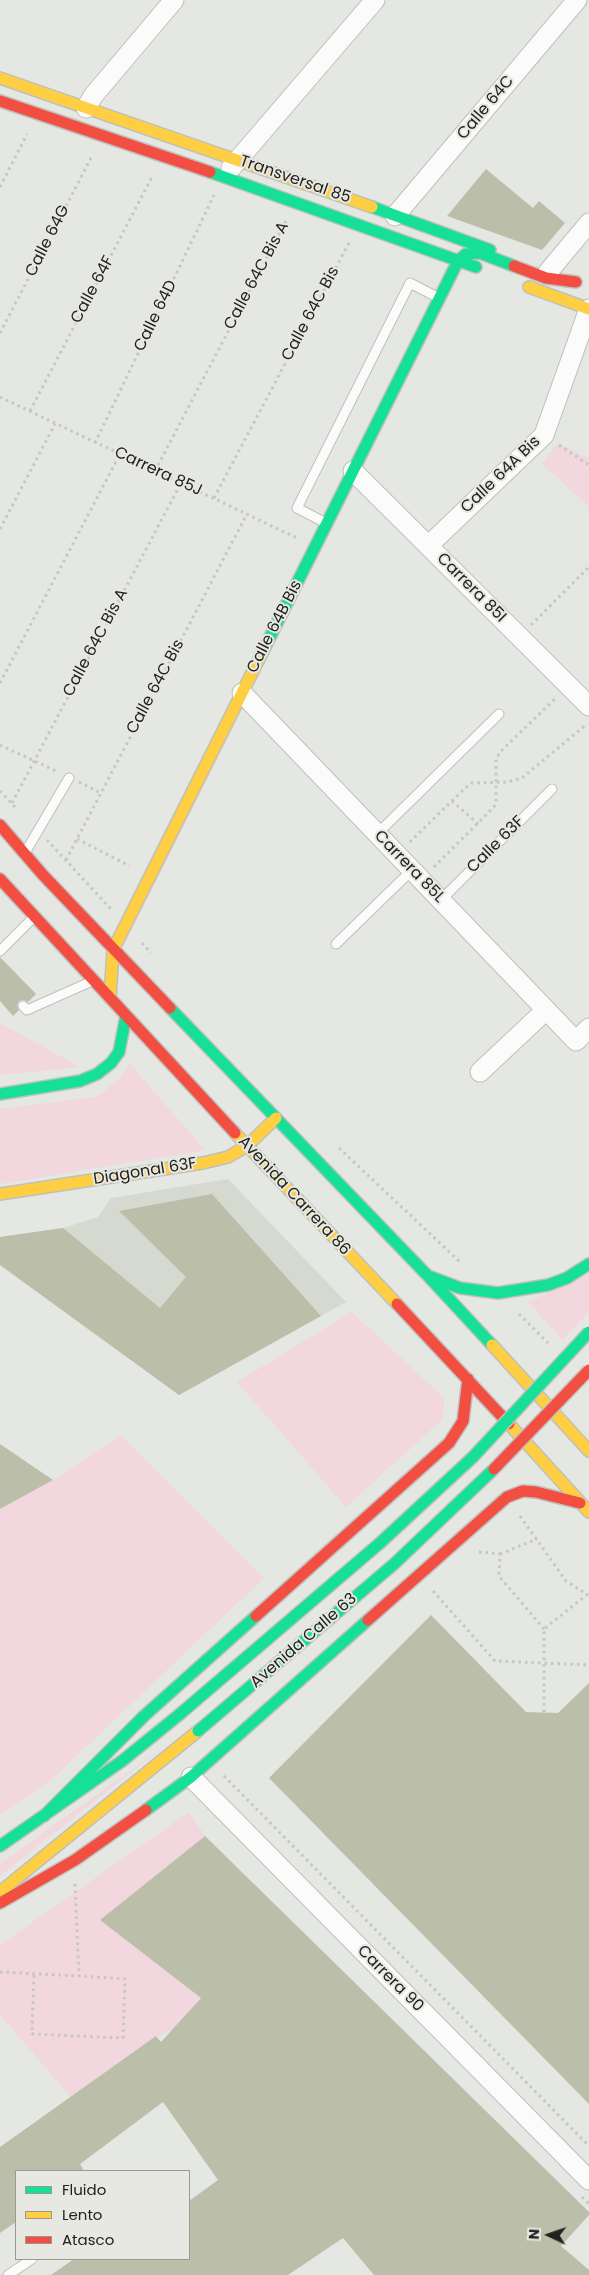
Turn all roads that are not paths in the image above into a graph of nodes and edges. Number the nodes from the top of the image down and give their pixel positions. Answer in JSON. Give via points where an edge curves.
{"nodes":[{"id":1,"x":174,"y":0,"type":"edge"},
{"id":2,"x":375,"y":0,"type":"edge"},
{"id":3,"x":577,"y":0,"type":"edge"},
{"id":4,"x":0,"y":78,"type":"edge"},
{"id":5,"x":0,"y":100,"type":"edge"},
{"id":6,"x":86,"y":108,"type":"junction"},
{"id":7,"x":238,"y":160,"type":"junction"},
{"id":8,"x":221,"y":183,"type":"junction"},
{"id":9,"x":395,"y":216,"type":"junction"},
{"id":10,"x":589,"y":223,"type":"edge"},
{"id":11,"x":458,"y":261,"type":"junction"},
{"id":12,"x":483,"y":270,"type":"dead end"},
{"id":13,"x":548,"y":272,"type":"junction"},
{"id":14,"x":516,"y":282,"type":"dead end"},
{"id":15,"x":576,"y":282,"type":"junction"},
{"id":16,"x":589,"y":287,"type":"edge"},
{"id":17,"x":440,"y":298,"type":"junction"},
{"id":18,"x":589,"y":309,"type":"edge"},
{"id":19,"x":353,"y":471,"type":"junction"},
{"id":20,"x":327,"y":523,"type":"junction"},
{"id":21,"x":428,"y":546,"type":"junction"},
{"id":22,"x":242,"y":693,"type":"junction"},
{"id":23,"x":589,"y":706,"type":"edge"},
{"id":24,"x":499,"y":714,"type":"dead end"},
{"id":25,"x":69,"y":778,"type":"road end"},
{"id":26,"x":552,"y":789,"type":"dead end"},
{"id":27,"x":0,"y":825,"type":"edge"},
{"id":28,"x":378,"y":834,"type":"junction"},
{"id":29,"x":24,"y":854,"type":"junction"},
{"id":30,"x":417,"y":875,"type":"junction"},
{"id":31,"x":0,"y":879,"type":"edge"},
{"id":32,"x":440,"y":900,"type":"junction"},
{"id":33,"x":35,"y":916,"type":"junction"},
{"id":34,"x":336,"y":944,"type":"dead end"},
{"id":35,"x":113,"y":950,"type":"junction"},
{"id":36,"x":0,"y":951,"type":"edge"},
{"id":37,"x":94,"y":980,"type":"junction"},
{"id":38,"x":110,"y":998,"type":"junction"},
{"id":39,"x":23,"y":1006,"type":"dead end"},
{"id":40,"x":546,"y":1010,"type":"junction"},
{"id":41,"x":126,"y":1016,"type":"junction"},
{"id":42,"x":589,"y":1028,"type":"edge"},
{"id":43,"x":480,"y":1072,"type":"dead end"},
{"id":44,"x":0,"y":1094,"type":"edge"},
{"id":45,"x":276,"y":1118,"type":"junction"},
{"id":46,"x":247,"y":1146,"type":"junction"},
{"id":47,"x":0,"y":1194,"type":"edge"},
{"id":48,"x":589,"y":1264,"type":"edge"},
{"id":49,"x":428,"y":1276,"type":"junction"},
{"id":50,"x":589,"y":1332,"type":"edge"},
{"id":51,"x":589,"y":1370,"type":"edge"},
{"id":52,"x":468,"y":1379,"type":"junction"},
{"id":53,"x":589,"y":1451,"type":"edge"},
{"id":54,"x":580,"y":1504,"type":"junction"},
{"id":55,"x":589,"y":1512,"type":"edge"},
{"id":56,"x":191,"y":1777,"type":"junction"},
{"id":57,"x":44,"y":1816,"type":"junction"},
{"id":58,"x":0,"y":1846,"type":"edge"},
{"id":59,"x":0,"y":1892,"type":"edge"},
{"id":60,"x":0,"y":1903,"type":"edge"},
{"id":61,"x":589,"y":2180,"type":"edge"},
{"id":62,"x":30,"y":2260,"type":"edge"},
{"id":63,"x":8,"y":2275,"type":"edge"}],
"edges":[{"from":1,"to":6,"type":"street"},
{"from":2,"to":7,"type":"street"},
{"from":3,"to":9,"type":"street","name":"Calle 64C"},
{"from":4,"to":6,"type":"main road","name":"Transversal 85"},
{"from":5,"to":8,"type":"main road","name":"Transversal 85"},
{"from":6,"to":7,"type":"main road","name":"Transversal 85"},
{"from":7,"to":8,"type":"street"},
{"from":7,"to":9,"type":"main road","name":"Transversal 85"},
{"from":8,"to":11,"type":"main road","name":"Transversal 85"},
{"from":9,"to":13,"type":"main road","name":"Transversal 85"},
{"from":10,"to":13,"type":"street"},
{"from":11,"to":12,"type":"main road","name":"Transversal 85"},
{"from":11,"to":15,"type":"main road","via":[[466,254],[480,253],[546,278]]},
{"from":11,"to":17,"type":"main road","name":"Calle 64B Bis"},
{"from":13,"to":15,"type":"main road","name":"Transversal 85"},
{"from":14,"to":18,"type":"main road"},
{"from":15,"to":16,"type":"main road","name":"Transversal 85"},
{"from":17,"to":19,"type":"main road","name":"Calle 64B Bis"},
{"from":17,"to":20,"type":"lane","via":[[410,283],[297,508]]},
{"from":18,"to":21,"type":"street","name":"Calle 64A Bis","via":[[544,435]]},
{"from":19,"to":20,"type":"main road","name":"Calle 64B Bis"},
{"from":19,"to":21,"type":"street","name":"Carrera 85I"},
{"from":20,"to":22,"type":"main road","name":"Calle 64B Bis"},
{"from":21,"to":23,"type":"street","name":"Carrera 85I"},
{"from":22,"to":28,"type":"street","name":"Carrera 85L"},
{"from":22,"to":35,"type":"main road","name":"Calle 64B Bis"},
{"from":24,"to":28,"type":"lane"},
{"from":25,"to":29,"type":"lane"},
{"from":26,"to":32,"type":"lane","name":"Calle 63F"},
{"from":27,"to":29,"type":"main road"},
{"from":28,"to":30,"type":"street","name":"Carrera 85L"},
{"from":29,"to":35,"type":"main road"},
{"from":30,"to":32,"type":"street","name":"Carrera 85L"},
{"from":30,"to":34,"type":"lane"},
{"from":31,"to":33,"type":"main road","name":"Avenida Carrera 86"},
{"from":32,"to":40,"type":"street","name":"Carrera 85L"},
{"from":33,"to":36,"type":"lane"},
{"from":33,"to":37,"type":"main road","name":"Avenida Carrera 86"},
{"from":35,"to":38,"type":"main road","name":"Calle 64B Bis"},
{"from":35,"to":45,"type":"main road"},
{"from":37,"to":38,"type":"main road","name":"Avenida Carrera 86"},
{"from":37,"to":39,"type":"lane","via":[[27,1010]]},
{"from":38,"to":41,"type":"main road","name":"Avenida Carrera 86"},
{"from":40,"to":42,"type":"street","name":"Carrera 85L","via":[[576,1041]]},
{"from":40,"to":43,"type":"street"},
{"from":41,"to":44,"type":"main road","via":[[119,1052],[97,1074],[80,1081]]},
{"from":41,"to":46,"type":"main road","name":"Avenida Carrera 86"},
{"from":45,"to":46,"type":"main road","name":"Diagonal 63F"},
{"from":45,"to":49,"type":"main road"},
{"from":46,"to":47,"type":"main road","name":"Diagonal 63F","via":[[228,1157],[203,1163]]},
{"from":46,"to":52,"type":"main road","name":"Avenida Carrera 86"},
{"from":48,"to":49,"type":"main road","via":[[548,1285],[498,1293],[460,1288]]},
{"from":49,"to":53,"type":"main road"},
{"from":50,"to":57,"type":"main road","name":"Avenida Calle 63","bridge":true,"via":[[473,1457],[394,1530],[180,1714],[122,1761]]},
{"from":51,"to":59,"type":"main road","name":"Avenida Calle 63","bridge":true,"via":[[485,1479],[394,1564],[198,1731]]},
{"from":52,"to":54,"type":"main road","name":"Avenida Carrera 86"},
{"from":52,"to":57,"type":"main road","via":[[463,1421],[449,1443],[144,1716]]},
{"from":54,"to":55,"type":"main road","name":"Avenida Carrera 86"},
{"from":54,"to":56,"type":"main road","via":[[536,1492],[523,1491],[507,1497]]},
{"from":56,"to":60,"type":"main road","via":[[107,1838]]},
{"from":56,"to":61,"type":"street","name":"Carrera 90"},
{"from":57,"to":58,"type":"main road","name":"Avenida Calle 63"},
{"from":62,"to":63,"type":"lane"}]}
